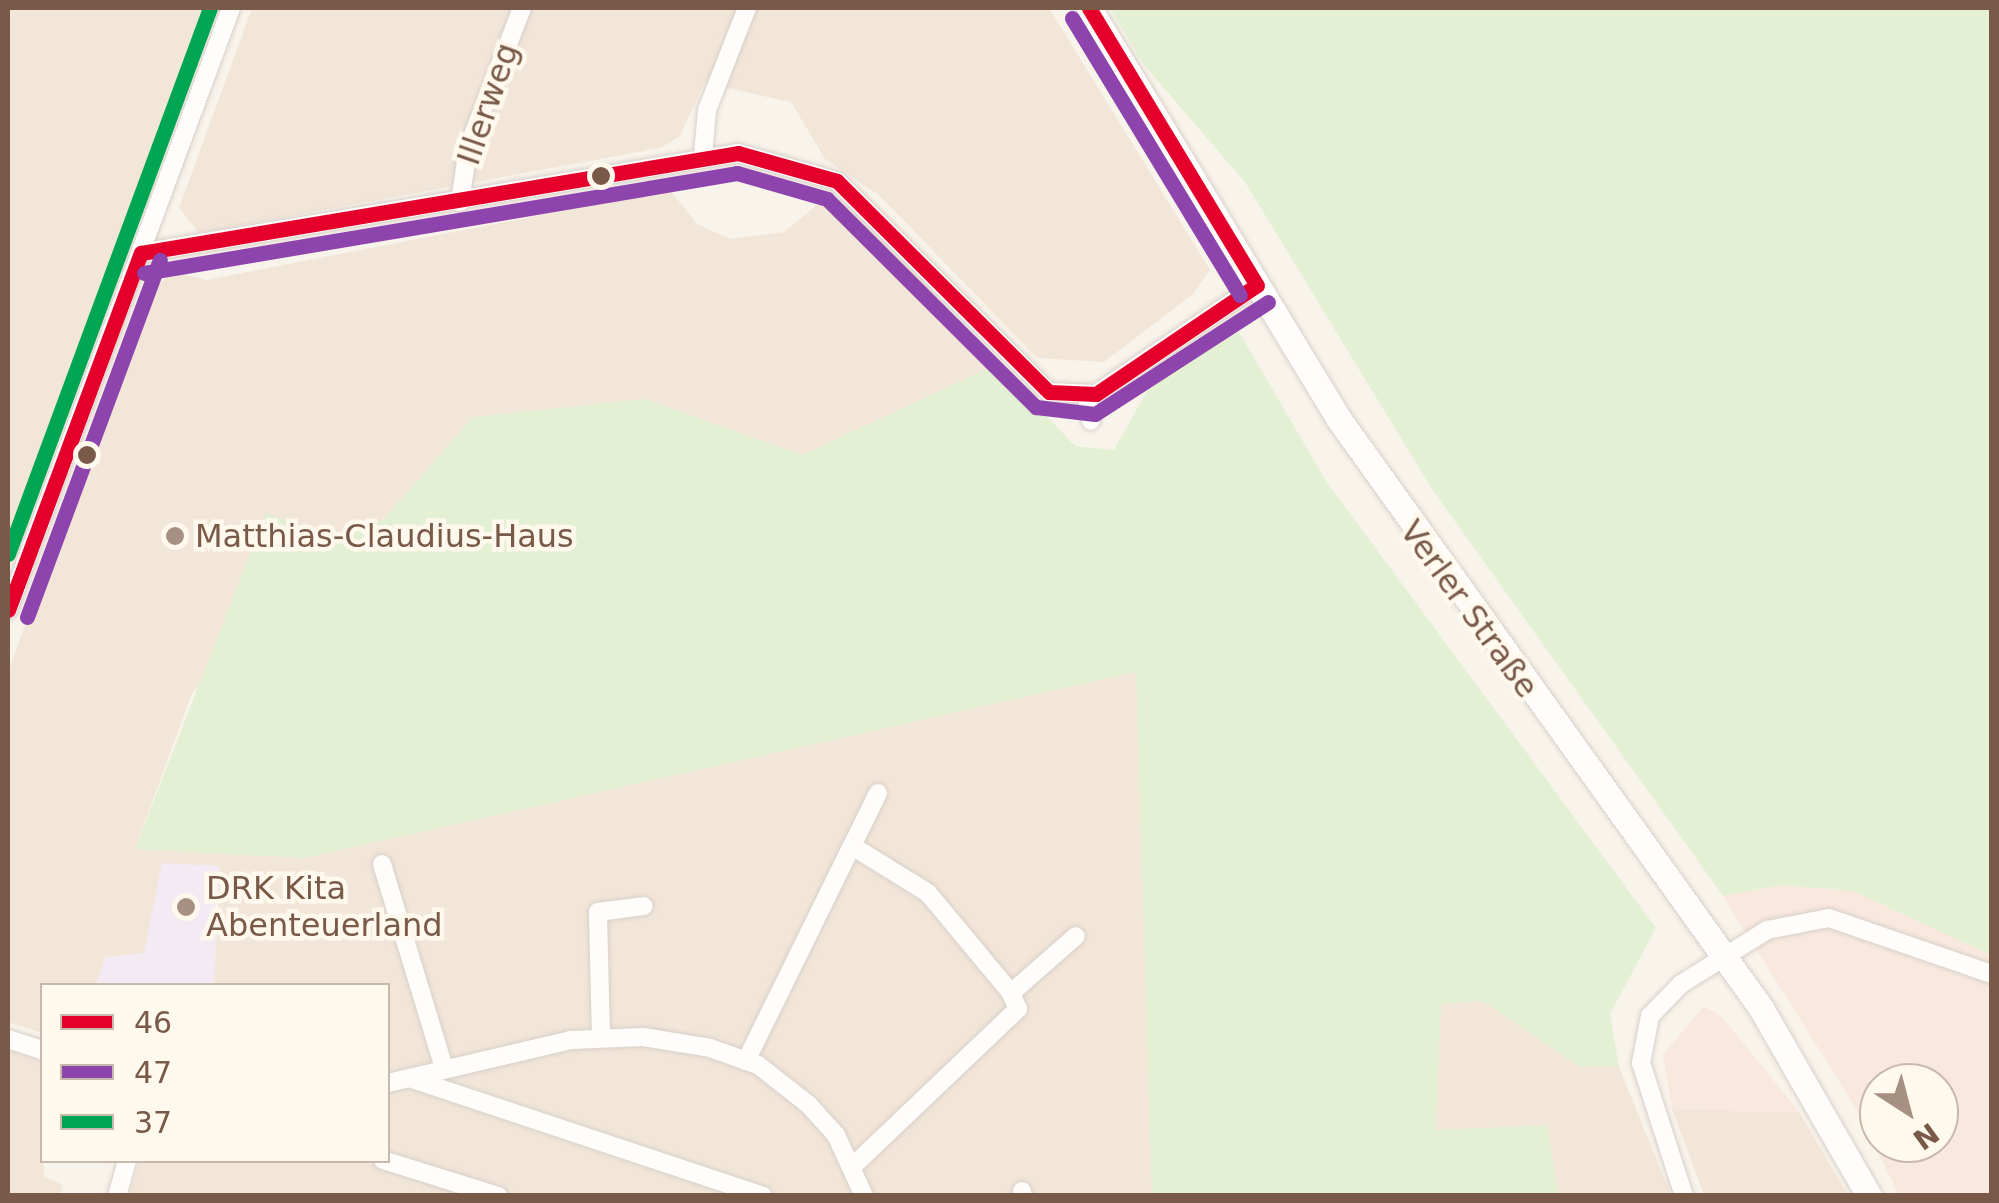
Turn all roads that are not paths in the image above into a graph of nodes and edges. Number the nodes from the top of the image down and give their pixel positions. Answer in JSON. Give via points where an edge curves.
{"nodes":[{"id":1,"x":231,"y":8,"type":"edge"},
{"id":2,"x":522,"y":8,"type":"edge"},
{"id":3,"x":747,"y":8,"type":"edge"},
{"id":4,"x":1089,"y":8,"type":"edge"},
{"id":5,"x":703,"y":155,"type":"junction"},
{"id":6,"x":460,"y":202,"type":"junction"},
{"id":7,"x":141,"y":253,"type":"junction"},
{"id":8,"x":1257,"y":286,"type":"junction"},
{"id":9,"x":1088,"y":396,"type":"junction"},
{"id":10,"x":1091,"y":422,"type":"dead end"},
{"id":11,"x":8,"y":610,"type":"edge"},
{"id":12,"x":878,"y":792,"type":"dead end"},
{"id":13,"x":852,"y":846,"type":"junction"},
{"id":14,"x":382,"y":864,"type":"dead end"},
{"id":15,"x":644,"y":906,"type":"dead end"},
{"id":16,"x":1076,"y":936,"type":"dead end"},
{"id":17,"x":1723,"y":955,"type":"junction"},
{"id":18,"x":1992,"y":974,"type":"edge"},
{"id":19,"x":1011,"y":993,"type":"junction"},
{"id":20,"x":601,"y":1038,"type":"junction"},
{"id":21,"x":8,"y":1039,"type":"edge"},
{"id":22,"x":40,"y":1049,"type":"edge"},
{"id":23,"x":746,"y":1062,"type":"junction"},
{"id":24,"x":444,"y":1068,"type":"junction"},
{"id":25,"x":408,"y":1078,"type":"junction"},
{"id":26,"x":390,"y":1082,"type":"edge"},
{"id":27,"x":390,"y":1162,"type":"edge"},
{"id":28,"x":127,"y":1163,"type":"edge"},
{"id":29,"x":853,"y":1166,"type":"junction"},
{"id":30,"x":117,"y":1196,"type":"edge"},
{"id":31,"x":498,"y":1196,"type":"edge"},
{"id":32,"x":764,"y":1196,"type":"edge"},
{"id":33,"x":864,"y":1196,"type":"edge"},
{"id":34,"x":1684,"y":1196,"type":"edge"},
{"id":35,"x":1869,"y":1196,"type":"edge"}],
"edges":[{"from":1,"to":7,"type":"street"},
{"from":2,"to":6,"type":"street","name":"Illerweg","via":[[468,148]]},
{"from":3,"to":5,"type":"street","via":[[707,110]]},
{"from":4,"to":8,"type":"main road","name":"Verler Straße"},
{"from":5,"to":6,"type":"street"},
{"from":5,"to":9,"type":"street","via":[[762,156],[837,181],[1031,378],[1049,392]]},
{"from":6,"to":7,"type":"street"},
{"from":7,"to":11,"type":"street"},
{"from":8,"to":9,"type":"street"},
{"from":8,"to":17,"type":"main road","name":"Verler Straße","via":[[1413,532]]},
{"from":9,"to":10,"type":"street"},
{"from":12,"to":13,"type":"street"},
{"from":13,"to":19,"type":"street","via":[[928,893]]},
{"from":13,"to":23,"type":"street"},
{"from":14,"to":24,"type":"street"},
{"from":15,"to":20,"type":"street","via":[[598,912]]},
{"from":16,"to":19,"type":"street"},
{"from":17,"to":18,"type":"street","via":[[1778,926],[1828,918]]},
{"from":17,"to":34,"type":"street","via":[[1667,996],[1641,1046],[1644,1084]]},
{"from":17,"to":35,"type":"main road","name":"Verler Straße"},
{"from":19,"to":29,"type":"street","via":[[1018,1009]]},
{"from":20,"to":23,"type":"street","via":[[643,1036]]},
{"from":20,"to":24,"type":"street"},
{"from":21,"to":22,"type":"street"},
{"from":23,"to":29,"type":"street","via":[[808,1104]]},
{"from":24,"to":25,"type":"street"},
{"from":25,"to":26,"type":"street"},
{"from":25,"to":32,"type":"street"},
{"from":27,"to":31,"type":"street"},
{"from":28,"to":30,"type":"street"},
{"from":29,"to":33,"type":"street"}]}
